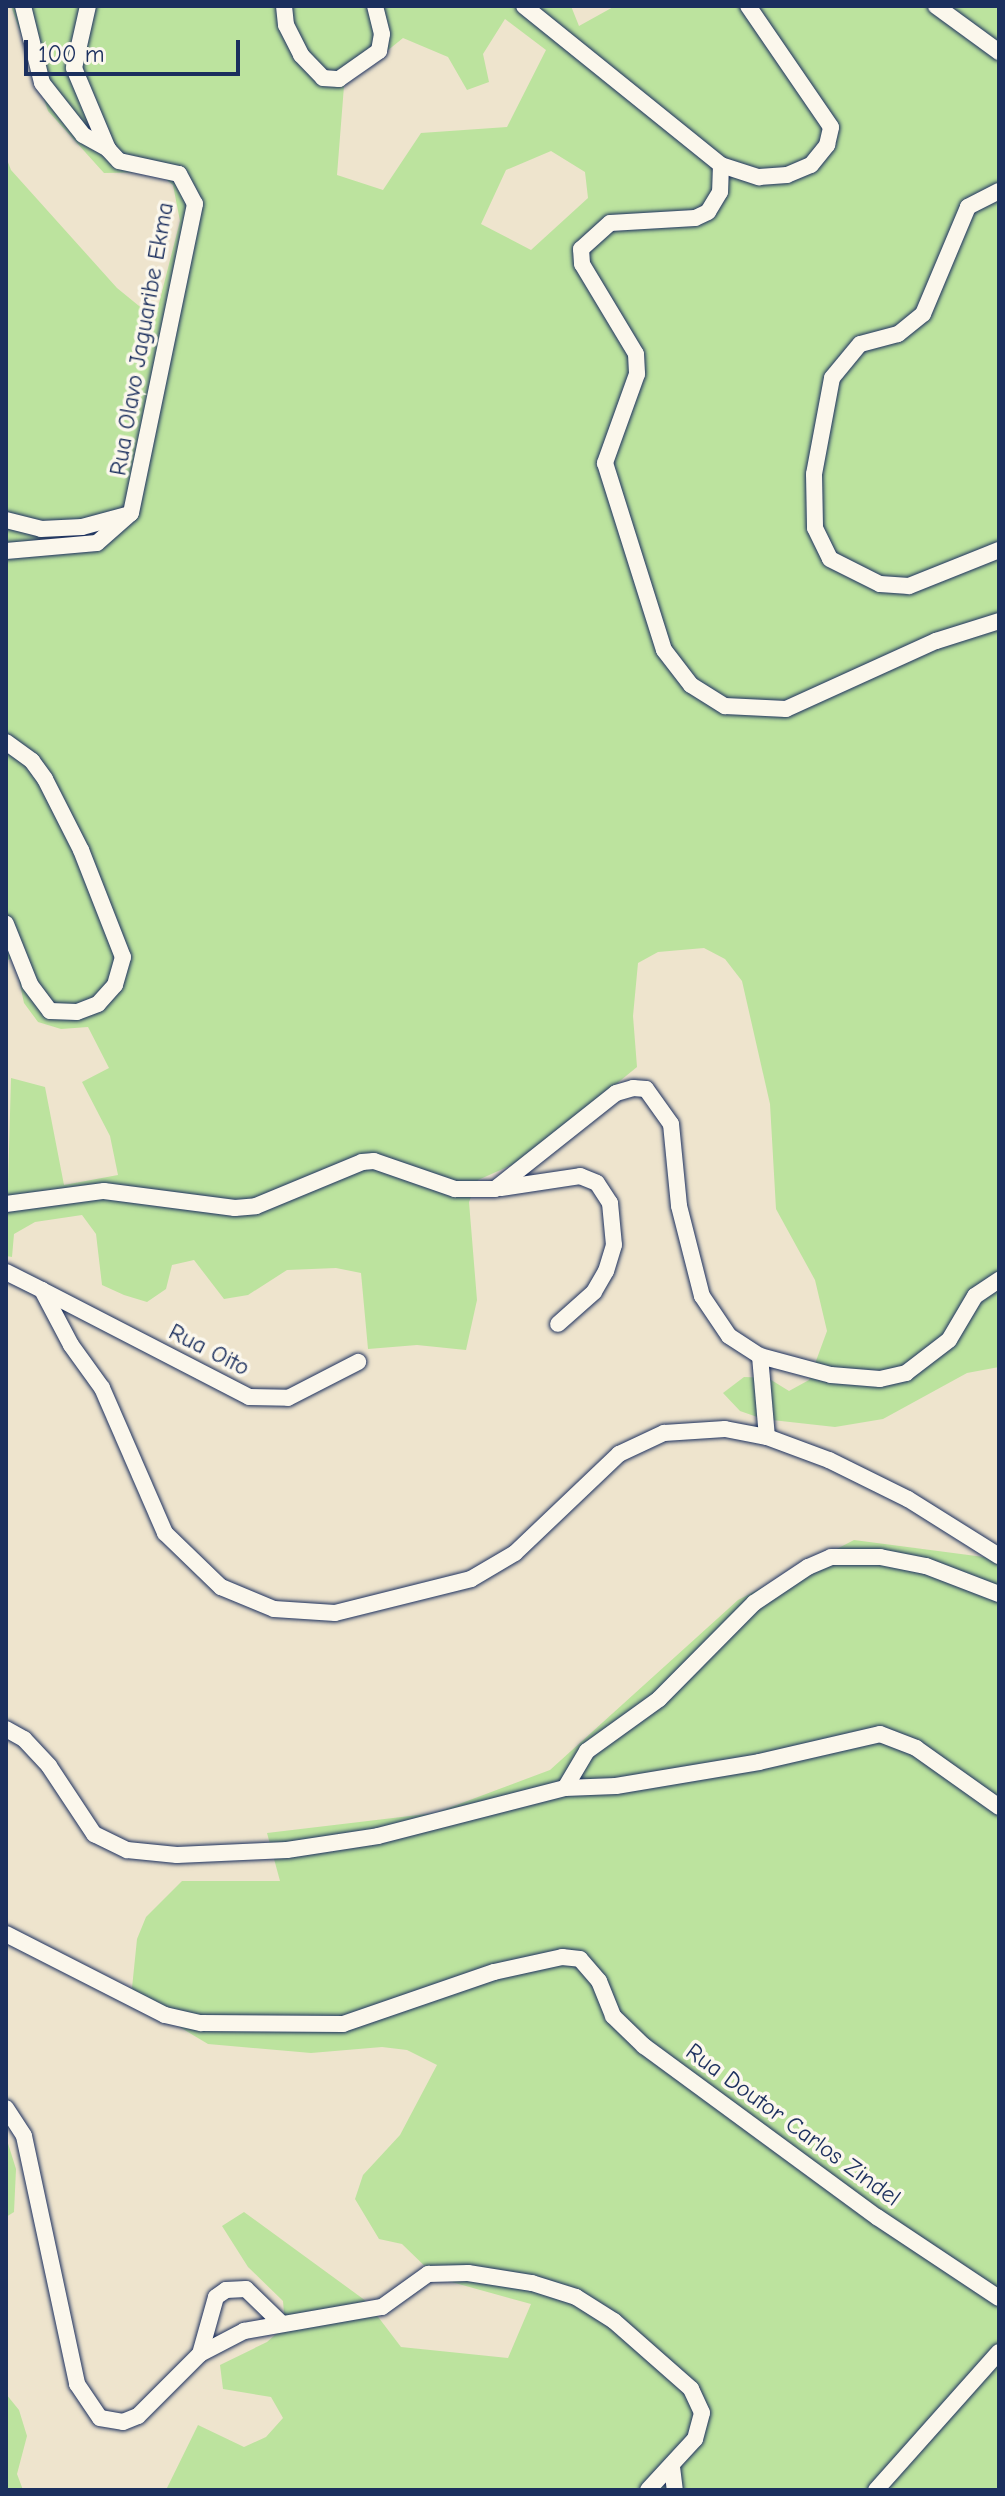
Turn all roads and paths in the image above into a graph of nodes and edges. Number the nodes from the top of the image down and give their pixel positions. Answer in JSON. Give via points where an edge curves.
{"nodes":[{"id":1,"x":23,"y":6,"type":"edge"},
{"id":2,"x":88,"y":6,"type":"edge"},
{"id":3,"x":284,"y":6,"type":"edge"},
{"id":4,"x":375,"y":6,"type":"edge"},
{"id":5,"x":524,"y":6,"type":"edge"},
{"id":6,"x":748,"y":6,"type":"edge"},
{"id":7,"x":936,"y":6,"type":"edge"},
{"id":8,"x":999,"y":52,"type":"edge"},
{"id":9,"x":108,"y":149,"type":"junction"},
{"id":10,"x":721,"y":165,"type":"junction"},
{"id":11,"x":999,"y":191,"type":"edge"},
{"id":12,"x":131,"y":513,"type":"junction"},
{"id":13,"x":6,"y":520,"type":"edge"},
{"id":14,"x":999,"y":550,"type":"edge"},
{"id":15,"x":6,"y":551,"type":"edge"},
{"id":16,"x":999,"y":621,"type":"edge"},
{"id":17,"x":6,"y":742,"type":"edge"},
{"id":18,"x":6,"y":924,"type":"edge"},
{"id":19,"x":495,"y":1189,"type":"junction"},
{"id":20,"x":6,"y":1204,"type":"edge"},
{"id":21,"x":6,"y":1272,"type":"edge"},
{"id":22,"x":999,"y":1280,"type":"edge"},
{"id":23,"x":42,"y":1290,"type":"junction"},
{"id":24,"x":558,"y":1324,"type":"dead end"},
{"id":25,"x":760,"y":1356,"type":"junction"},
{"id":26,"x":358,"y":1362,"type":"dead end"},
{"id":27,"x":767,"y":1437,"type":"junction"},
{"id":28,"x":999,"y":1556,"type":"edge"},
{"id":29,"x":999,"y":1594,"type":"edge"},
{"id":30,"x":6,"y":1729,"type":"edge"},
{"id":31,"x":565,"y":1788,"type":"junction"},
{"id":32,"x":999,"y":1807,"type":"edge"},
{"id":33,"x":6,"y":1934,"type":"edge"},
{"id":34,"x":6,"y":2108,"type":"edge"},
{"id":35,"x":999,"y":2298,"type":"edge"},
{"id":36,"x":280,"y":2322,"type":"junction"},
{"id":37,"x":999,"y":2352,"type":"edge"},
{"id":38,"x":200,"y":2354,"type":"junction"},
{"id":39,"x":672,"y":2467,"type":"junction"},
{"id":40,"x":648,"y":2490,"type":"edge"},
{"id":41,"x":675,"y":2490,"type":"edge"},
{"id":42,"x":876,"y":2490,"type":"edge"}],
"edges":[{"from":1,"to":9,"type":"street","name":"Rua Olavo Jaguaribe Ekma","via":[[42,83],[83,135]]},
{"from":2,"to":9,"type":"street","via":[[74,68]]},
{"from":3,"to":4,"type":"street","via":[[286,25],[301,55],[323,78],[339,79],[379,51],[382,34]]},
{"from":5,"to":10,"type":"street"},
{"from":6,"to":10,"type":"street","via":[[831,127],[827,145],[811,165],[787,175],[759,177]]},
{"from":7,"to":8,"type":"street"},
{"from":9,"to":12,"type":"street","name":"Rua Olavo Jaguaribe Ekma","via":[[119,161],[179,174],[195,204]]},
{"from":10,"to":16,"type":"street","via":[[720,192],[708,212],[695,218],[610,223],[581,249],[582,264],[636,354],[637,374],[605,463],[664,650],[691,685],[725,706],[786,709],[936,641]]},
{"from":11,"to":14,"type":"street","via":[[968,207],[923,314],[898,334],[860,344],[832,378],[814,474],[815,528],[830,559],[880,584],[909,586]]},
{"from":12,"to":13,"type":"street","via":[[82,527],[41,529]]},
{"from":12,"to":15,"type":"street","name":"Rua Olavo Jaguaribe Ekma","via":[[97,543]]},
{"from":17,"to":18,"type":"street","via":[[32,761],[45,779],[81,850],[123,957],[115,985],[98,1004],[77,1012],[50,1011],[30,984]]},
{"from":19,"to":20,"type":"street","via":[[455,1189],[374,1161],[256,1206],[235,1208],[104,1191]]},
{"from":19,"to":24,"type":"street","via":[[580,1176],[597,1183],[610,1203],[614,1245],[606,1271],[594,1292]]},
{"from":19,"to":25,"type":"street","via":[[616,1093],[646,1089],[671,1124],[679,1206],[702,1296],[729,1336]]},
{"from":21,"to":23,"type":"street","name":"Rua Oito"},
{"from":22,"to":25,"type":"street","via":[[975,1296],[949,1340],[906,1373],[880,1379],[831,1375]]},
{"from":23,"to":26,"type":"street","name":"Rua Oito","via":[[249,1397],[288,1398]]},
{"from":23,"to":27,"type":"street","via":[[102,1388],[165,1533],[221,1587],[274,1609],[335,1613],[471,1579],[515,1553],[619,1454],[664,1433],[725,1429]]},
{"from":25,"to":27,"type":"street"},
{"from":27,"to":28,"type":"street","via":[[908,1499]]},
{"from":29,"to":31,"type":"street","via":[[926,1566],[880,1557],[831,1557],[808,1567],[754,1603],[659,1699],[587,1751]]},
{"from":30,"to":31,"type":"street","via":[[24,1739],[49,1766],[94,1834],[127,1850],[152,1853],[287,1850],[378,1836]]},
{"from":31,"to":32,"type":"street","via":[[616,1786],[759,1762],[880,1734],[916,1748]]},
{"from":33,"to":35,"type":"street","name":"Rua Doutor Carlos Zindel","via":[[165,2015],[201,2023],[343,2024],[494,1972],[562,1957],[589,1963],[613,2016],[644,2046],[877,2217]]},
{"from":34,"to":38,"type":"street","via":[[24,2136],[52,2279],[86,2403],[100,2418],[123,2422],[158,2400]]},
{"from":36,"to":38,"type":"street","via":[[244,2331]]},
{"from":36,"to":38,"type":"street","via":[[246,2289],[226,2290],[216,2297]]},
{"from":36,"to":39,"type":"street","via":[[391,2303],[419,2278],[444,2272],[532,2283],[576,2297],[660,2359],[698,2400],[702,2422]]},
{"from":37,"to":42,"type":"street"},
{"from":39,"to":40,"type":"street"},
{"from":39,"to":41,"type":"street"}]}
